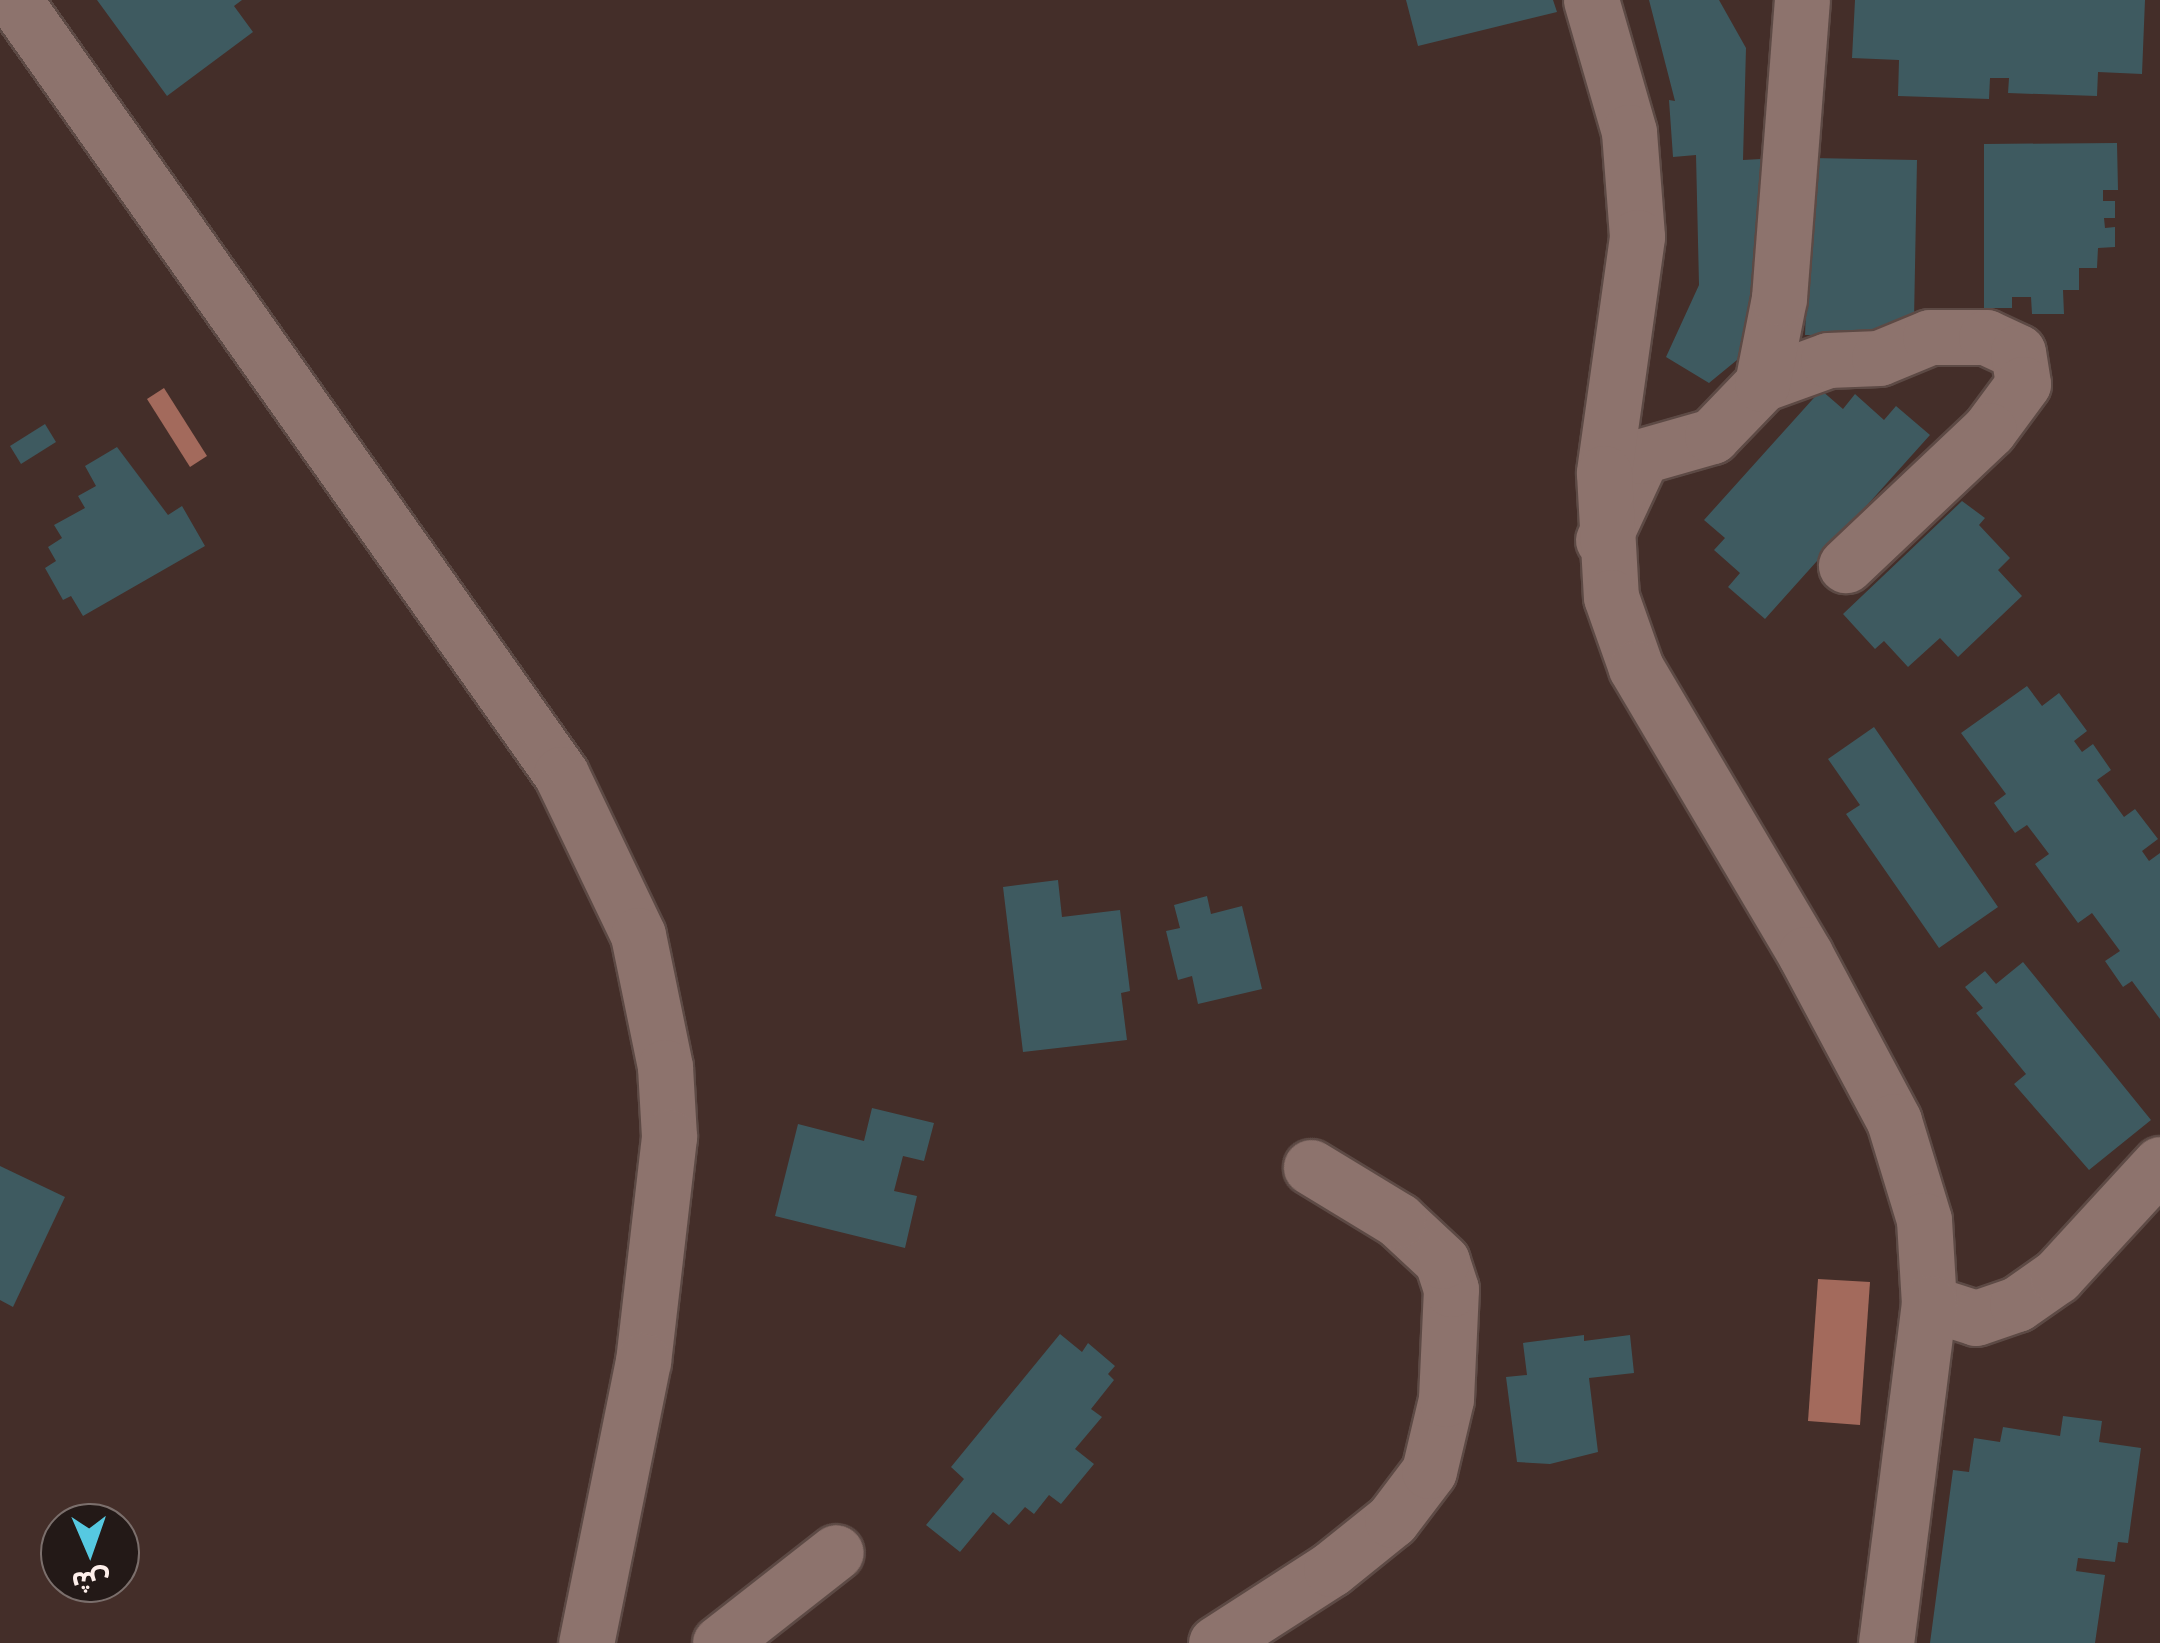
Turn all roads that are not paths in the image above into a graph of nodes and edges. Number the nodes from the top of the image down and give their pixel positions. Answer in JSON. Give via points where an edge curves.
{"nodes":[{"id":1,"x":14,"y":0,"type":"edge"},
{"id":2,"x":1591,"y":0,"type":"edge"},
{"id":3,"x":1802,"y":0,"type":"edge"},
{"id":4,"x":1762,"y":384,"type":"junction"},
{"id":5,"x":1603,"y":540,"type":"junction"},
{"id":6,"x":1846,"y":565,"type":"dead end"},
{"id":7,"x":2160,"y":1164,"type":"edge"},
{"id":8,"x":1310,"y":1167,"type":"dead end"},
{"id":9,"x":2134,"y":1220,"type":"edge"},
{"id":10,"x":1929,"y":1303,"type":"junction"},
{"id":11,"x":836,"y":1552,"type":"dead end"},
{"id":12,"x":586,"y":1643,"type":"edge"},
{"id":13,"x":720,"y":1643,"type":"edge"},
{"id":14,"x":1216,"y":1643,"type":"edge"},
{"id":15,"x":1886,"y":1643,"type":"edge"}],
"edges":[{"from":1,"to":12,"type":"street","via":[[560,774],[638,935],[660,1035],[669,1137],[644,1361]]},
{"from":2,"to":5,"type":"street","via":[[1629,132],[1638,238],[1604,473]]},
{"from":3,"to":4,"type":"street","via":[[1780,298]]},
{"from":4,"to":5,"type":"street","via":[[1712,436],[1642,456]]},
{"from":4,"to":6,"type":"street","via":[[1828,360],[1880,358],[1930,337],[1986,337],[2018,352],[2022,384],[1988,430]]},
{"from":5,"to":10,"type":"street","via":[[1611,597],[1636,668],[1806,954],[1894,1121],[1921,1206]]},
{"from":7,"to":9,"type":"street"},
{"from":8,"to":14,"type":"street","via":[[1398,1220],[1442,1262],[1451,1290],[1446,1400],[1428,1471],[1392,1520],[1331,1569]]},
{"from":9,"to":10,"type":"street","via":[[2017,1304],[1976,1318]]},
{"from":10,"to":15,"type":"street"},
{"from":11,"to":13,"type":"street"}]}
